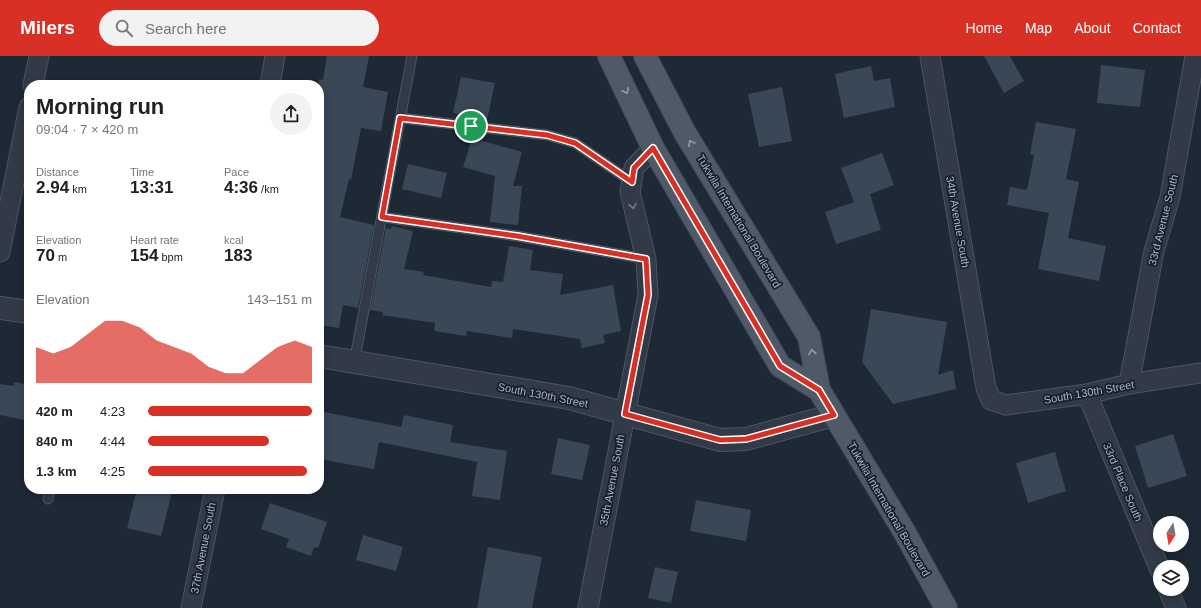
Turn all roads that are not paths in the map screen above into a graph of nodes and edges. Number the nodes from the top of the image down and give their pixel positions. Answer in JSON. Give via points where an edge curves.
{"nodes":[{"id":1,"x":39,"y":56,"type":"edge"},
{"id":2,"x":275,"y":56,"type":"edge"},
{"id":3,"x":412,"y":56,"type":"edge"},
{"id":4,"x":609,"y":56,"type":"edge"},
{"id":5,"x":645,"y":56,"type":"edge"},
{"id":6,"x":930,"y":56,"type":"edge"},
{"id":7,"x":1195,"y":56,"type":"edge"},
{"id":8,"x":34,"y":80,"type":"edge"},
{"id":9,"x":271,"y":80,"type":"edge"},
{"id":10,"x":400,"y":118,"type":"junction"},
{"id":11,"x":24,"y":132,"type":"edge"},
{"id":12,"x":653,"y":148,"type":"junction"},
{"id":13,"x":632,"y":182,"type":"junction"},
{"id":14,"x":382,"y":217,"type":"junction"},
{"id":15,"x":0,"y":252,"type":"edge"},
{"id":16,"x":646,"y":259,"type":"junction"},
{"id":17,"x":0,"y":308,"type":"edge"},
{"id":18,"x":24,"y":311,"type":"edge"},
{"id":19,"x":324,"y":357,"type":"edge"},
{"id":20,"x":354,"y":363,"type":"junction"},
{"id":21,"x":1201,"y":373,"type":"edge"},
{"id":22,"x":1129,"y":384,"type":"junction"},
{"id":23,"x":986,"y":388,"type":"joint"},
{"id":24,"x":819,"y":390,"type":"junction"},
{"id":25,"x":1087,"y":394,"type":"junction"},
{"id":26,"x":625,"y":414,"type":"junction"},
{"id":27,"x":834,"y":415,"type":"junction"},
{"id":28,"x":49,"y":494,"type":"edge"},
{"id":29,"x":214,"y":494,"type":"edge"},
{"id":30,"x":48,"y":499,"type":"dead end"},
{"id":31,"x":1156,"y":560,"type":"edge"},
{"id":32,"x":1171,"y":596,"type":"edge"},
{"id":33,"x":191,"y":608,"type":"edge"},
{"id":34,"x":588,"y":608,"type":"edge"},
{"id":35,"x":946,"y":608,"type":"edge"},
{"id":36,"x":1176,"y":608,"type":"edge"}],
"edges":[{"from":1,"to":8,"type":"street"},
{"from":2,"to":9,"type":"street"},
{"from":3,"to":10,"type":"lane"},
{"from":4,"to":12,"type":"main road","name":"Tukwila International Boulevard","one_way":true},
{"from":24,"to":5,"type":"main road","name":"Tukwila International Boulevard","one_way":true,"via":[[809,336],[685,133]]},
{"from":6,"to":23,"type":"street","name":"34th Avenue South"},
{"from":7,"to":22,"type":"street","name":"33rd Avenue South","via":[[1170,197],[1154,251]]},
{"from":10,"to":13,"type":"lane","via":[[547,135],[575,143]]},
{"from":10,"to":14,"type":"lane"},
{"from":11,"to":15,"type":"street"},
{"from":12,"to":13,"type":"street","name":"35th Avenue South","via":[[634,168]]},
{"from":12,"to":24,"type":"main road","name":"Tukwila International Boulevard","via":[[780,366]]},
{"from":13,"to":16,"type":"street","name":"35th Avenue South","one_way":true,"via":[[630,192]]},
{"from":14,"to":16,"type":"lane","via":[[517,236]]},
{"from":14,"to":20,"type":"lane"},
{"from":16,"to":26,"type":"street","name":"35th Avenue South","via":[[648,295]]},
{"from":17,"to":18,"type":"street"},
{"from":19,"to":20,"type":"street","name":"South 130th Street"},
{"from":20,"to":26,"type":"street","name":"South 130th Street","via":[[569,398]]},
{"from":21,"to":22,"type":"street","name":"South 130th Street"},
{"from":22,"to":25,"type":"street","name":"South 130th Street"},
{"from":23,"to":25,"type":"street","name":"South 130th Street","via":[[991,400],[1006,405]]},
{"from":24,"to":27,"type":"main road","name":"Tukwila International Boulevard"},
{"from":25,"to":31,"type":"street","name":"33rd Place South"},
{"from":26,"to":27,"type":"street","name":"South 130th Street","via":[[720,440],[746,439]]},
{"from":26,"to":34,"type":"street","name":"35th Avenue South"},
{"from":27,"to":35,"type":"main road","name":"Tukwila International Boulevard","via":[[905,533]]},
{"from":28,"to":30,"type":"lane"},
{"from":29,"to":33,"type":"street","name":"37th Avenue South"},
{"from":32,"to":36,"type":"street"}]}
